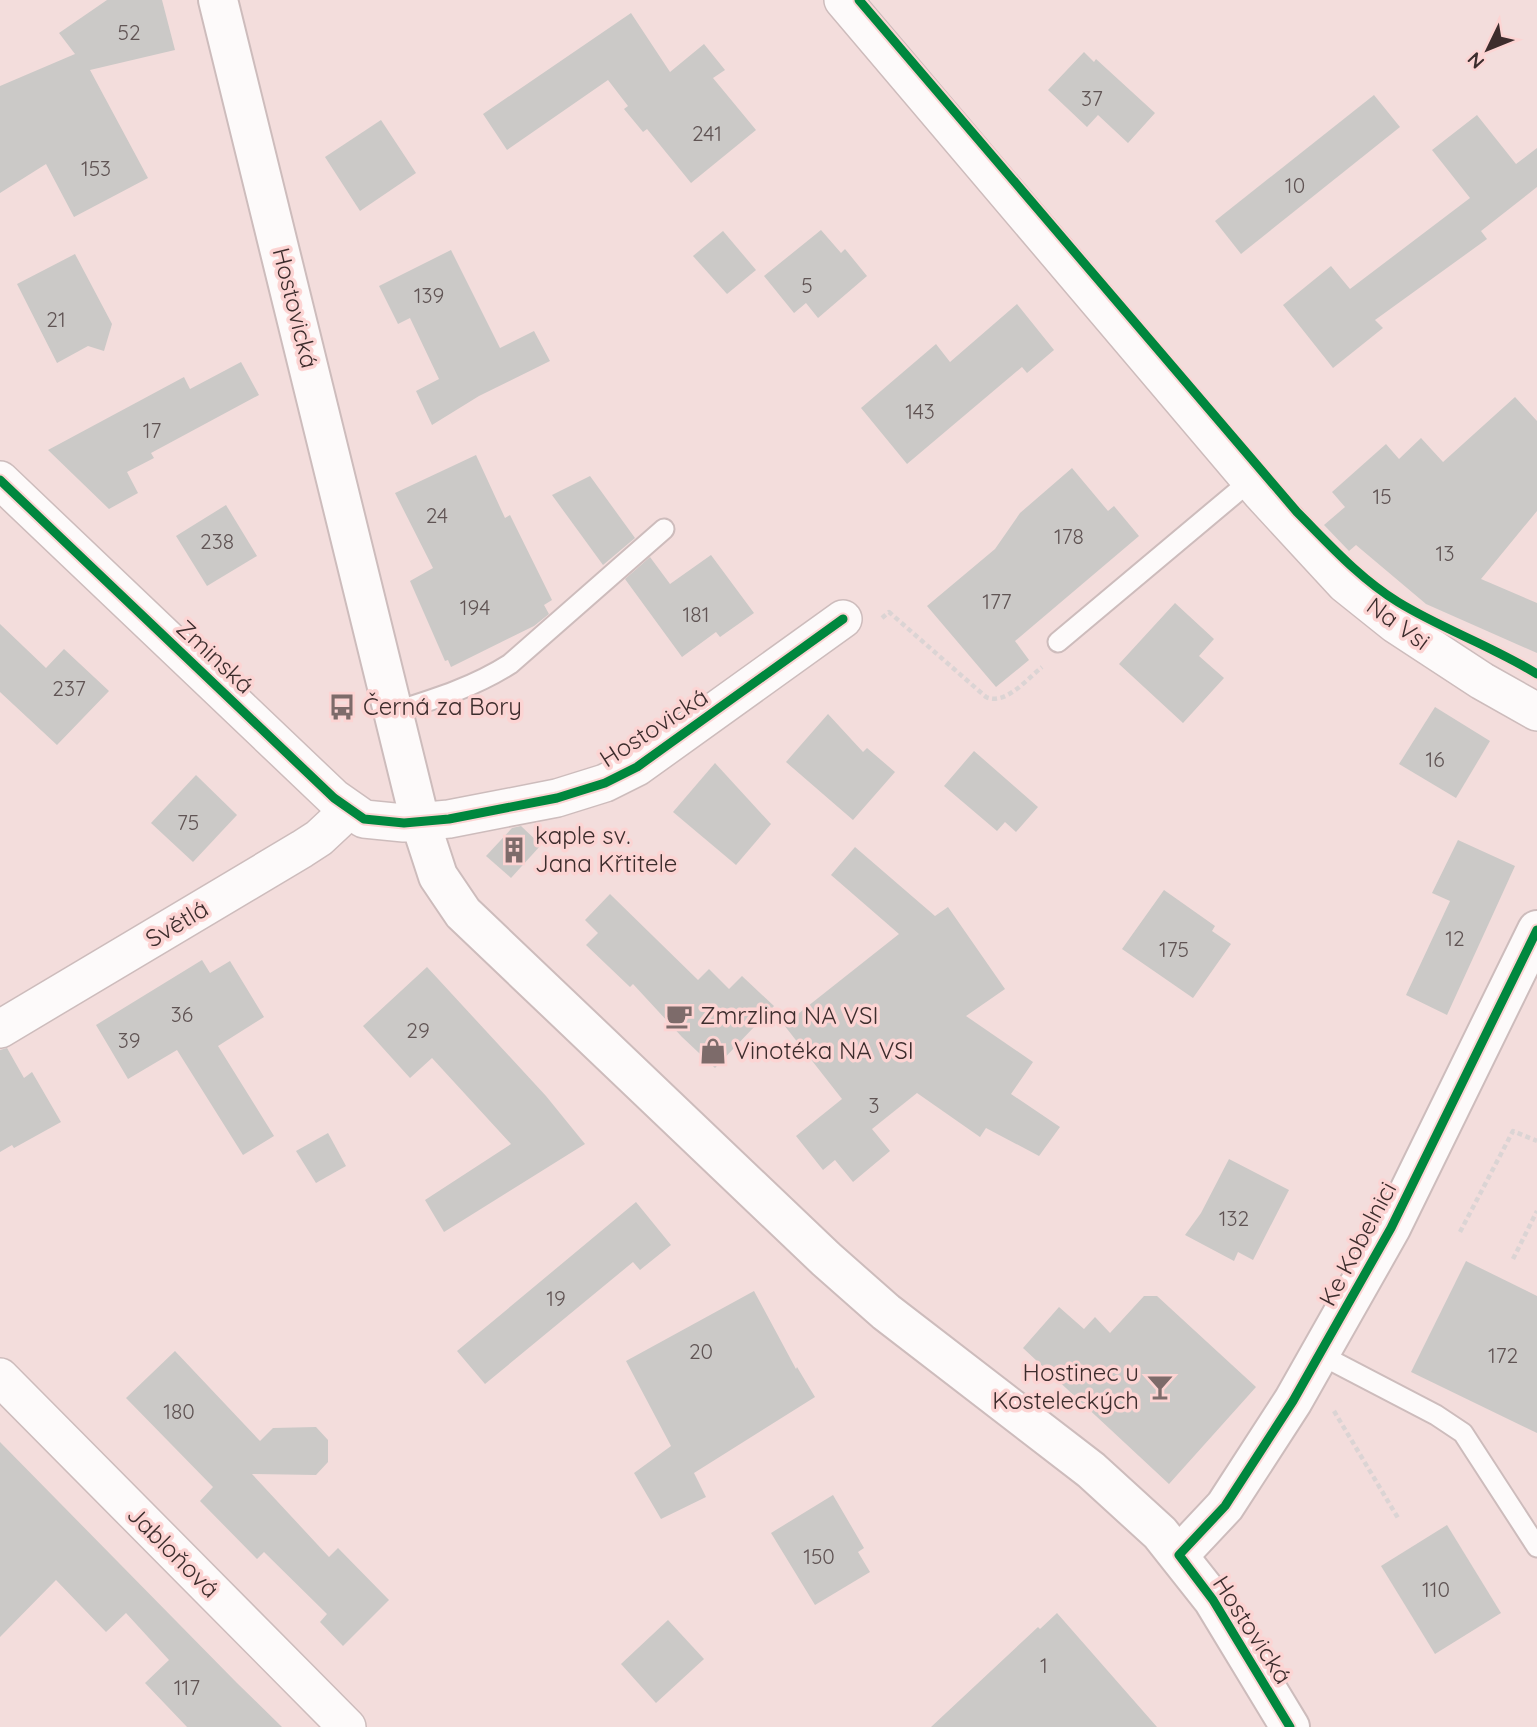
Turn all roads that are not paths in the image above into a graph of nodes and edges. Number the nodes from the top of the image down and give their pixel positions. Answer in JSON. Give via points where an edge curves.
{"nodes":[{"id":1,"x":218,"y":0,"type":"edge"},
{"id":2,"x":843,"y":0,"type":"edge"},
{"id":3,"x":0,"y":480,"type":"edge"},
{"id":4,"x":1250,"y":481,"type":"junction"},
{"id":5,"x":664,"y":529,"type":"dead end"},
{"id":6,"x":843,"y":619,"type":"dead end"},
{"id":7,"x":1058,"y":642,"type":"road end"},
{"id":8,"x":394,"y":712,"type":"junction"},
{"id":9,"x":1537,"y":712,"type":"edge"},
{"id":10,"x":349,"y":810,"type":"junction"},
{"id":11,"x":420,"y":821,"type":"junction"},
{"id":12,"x":1537,"y":930,"type":"edge"},
{"id":13,"x":0,"y":1029,"type":"edge"},
{"id":14,"x":1319,"y":1354,"type":"junction"},
{"id":15,"x":0,"y":1377,"type":"edge"},
{"id":16,"x":1537,"y":1547,"type":"edge"},
{"id":17,"x":1179,"y":1555,"type":"junction"},
{"id":18,"x":347,"y":1727,"type":"edge"},
{"id":19,"x":1290,"y":1727,"type":"edge"}],
"edges":[{"from":1,"to":8,"type":"main road","name":"Hostovická"},
{"from":2,"to":4,"type":"street","name":"Na Vsi"},
{"from":3,"to":10,"type":"street","name":"Zminská"},
{"from":4,"to":7,"type":"lane"},
{"from":4,"to":9,"type":"street","name":"Na Vsi","via":[[1345,584],[1395,624]]},
{"from":5,"to":8,"type":"lane","via":[[510,664],[455,693]]},
{"from":6,"to":11,"type":"street","name":"Hostovická","via":[[622,776],[557,798]]},
{"from":8,"to":11,"type":"main road","name":"Hostovická"},
{"from":10,"to":11,"type":"street","name":"Zminská","via":[[385,823]]},
{"from":10,"to":13,"type":"street","name":"Světlá","via":[[302,849]]},
{"from":11,"to":17,"type":"main road","name":"Hostovická","via":[[438,876],[463,913],[826,1259],[886,1312],[1091,1470]]},
{"from":12,"to":14,"type":"main road","name":"Ke Kobelnici","via":[[1391,1228]]},
{"from":14,"to":16,"type":"lane","via":[[1464,1433]]},
{"from":14,"to":17,"type":"main road","name":"Ke Kobelnici","via":[[1225,1506]]},
{"from":15,"to":18,"type":"street","name":"Jabloňová"},
{"from":17,"to":19,"type":"main road","name":"Hostovická","via":[[1220,1611]]}]}
